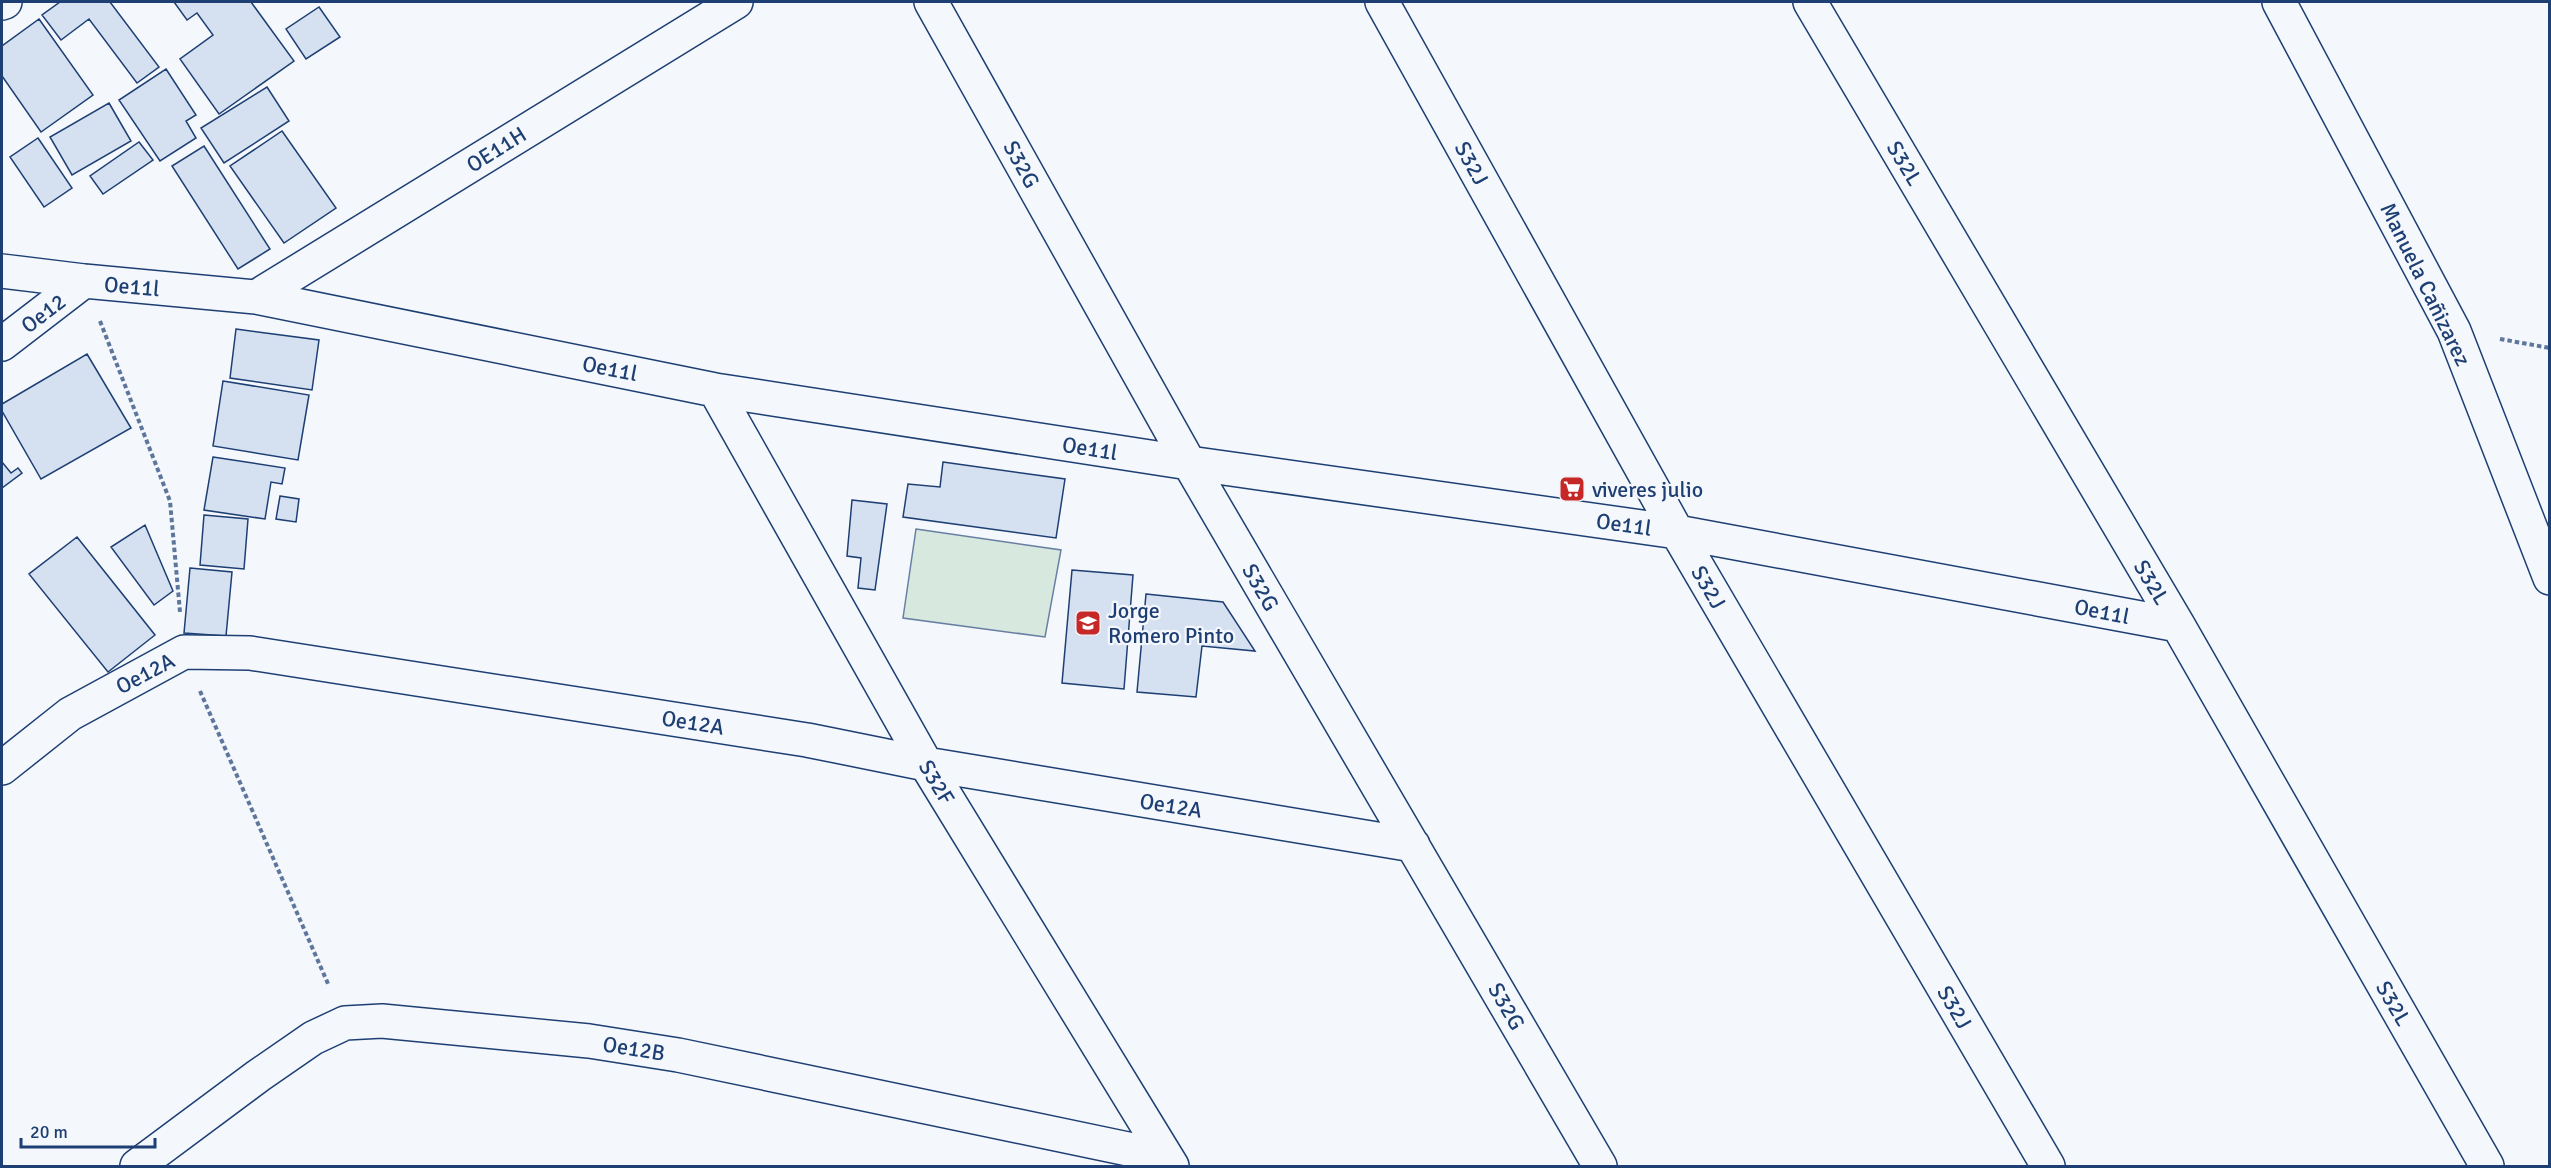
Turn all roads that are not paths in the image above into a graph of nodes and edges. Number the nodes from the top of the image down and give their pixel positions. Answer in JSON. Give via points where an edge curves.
{"nodes":[{"id":1,"x":736,"y":2,"type":"edge"},
{"id":2,"x":931,"y":2,"type":"edge"},
{"id":3,"x":1382,"y":2,"type":"edge"},
{"id":4,"x":1810,"y":2,"type":"edge"},
{"id":5,"x":2279,"y":2,"type":"edge"},
{"id":6,"x":2,"y":271,"type":"edge"},
{"id":7,"x":84,"y":281,"type":"junction"},
{"id":8,"x":256,"y":297,"type":"junction"},
{"id":9,"x":2,"y":344,"type":"edge"},
{"id":10,"x":715,"y":390,"type":"junction"},
{"id":11,"x":1189,"y":463,"type":"junction"},
{"id":12,"x":1677,"y":532,"type":"junction"},
{"id":13,"x":2550,"y":578,"type":"edge"},
{"id":14,"x":2178,"y":625,"type":"junction"},
{"id":15,"x":926,"y":764,"type":"junction"},
{"id":16,"x":2,"y":768,"type":"edge"},
{"id":17,"x":1413,"y":845,"type":"junction"},
{"id":18,"x":1169,"y":1162,"type":"edge"},
{"id":19,"x":137,"y":1167,"type":"edge"},
{"id":20,"x":1600,"y":1167,"type":"edge"},
{"id":21,"x":2048,"y":1167,"type":"edge"},
{"id":22,"x":2487,"y":1167,"type":"edge"}],
"edges":[{"from":1,"to":8,"type":"street","name":"OE11H"},
{"from":2,"to":11,"type":"street","name":"S32G"},
{"from":3,"to":12,"type":"street","name":"S32J"},
{"from":4,"to":14,"type":"street","name":"S32L"},
{"from":5,"to":13,"type":"street","name":"Manuela Cañizarez","via":[[2454,331]]},
{"from":6,"to":7,"type":"street","name":"Oe11l"},
{"from":7,"to":8,"type":"street","name":"Oe11l"},
{"from":7,"to":9,"type":"street","name":"Oe12"},
{"from":8,"to":10,"type":"street","name":"Oe11l"},
{"from":10,"to":11,"type":"street","name":"Oe11l"},
{"from":10,"to":15,"type":"street","name":"S32F"},
{"from":11,"to":12,"type":"street","name":"Oe11l"},
{"from":11,"to":17,"type":"street","name":"S32G"},
{"from":12,"to":14,"type":"street","name":"Oe11l"},
{"from":12,"to":21,"type":"street","name":"S32J"},
{"from":14,"to":22,"type":"street","name":"S32L"},
{"from":15,"to":16,"type":"street","name":"Oe12A","via":[[807,740],[250,653],[184,652],[70,714]]},
{"from":15,"to":17,"type":"street","name":"Oe12A"},
{"from":15,"to":18,"type":"street","name":"S32F"},
{"from":17,"to":20,"type":"street","name":"S32G"},
{"from":18,"to":19,"type":"street","name":"Oe12B","via":[[678,1055],[588,1041],[382,1021],[345,1023],[313,1038]]}]}
